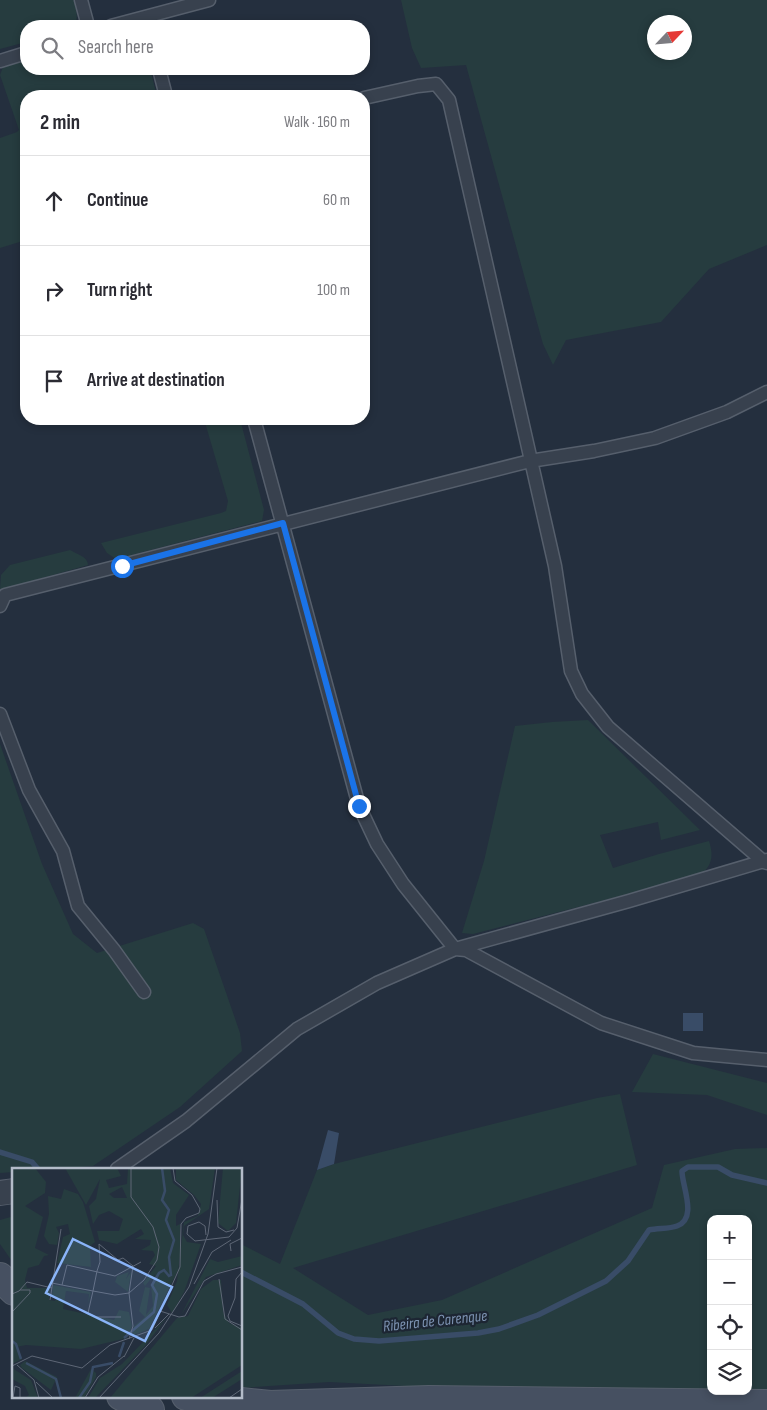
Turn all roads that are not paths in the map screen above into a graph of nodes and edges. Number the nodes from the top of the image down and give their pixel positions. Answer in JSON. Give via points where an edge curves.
{"nodes":[{"id":1,"x":82,"y":0,"type":"edge"},
{"id":2,"x":209,"y":0,"type":"edge"},
{"id":3,"x":87,"y":20,"type":"edge"},
{"id":4,"x":153,"y":20,"type":"edge"},
{"id":5,"x":20,"y":55,"type":"edge"},
{"id":6,"x":0,"y":61,"type":"edge"},
{"id":7,"x":161,"y":75,"type":"edge"},
{"id":8,"x":164,"y":90,"type":"edge"},
{"id":9,"x":370,"y":97,"type":"edge"},
{"id":10,"x":767,"y":392,"type":"edge"},
{"id":11,"x":256,"y":425,"type":"edge"},
{"id":12,"x":530,"y":461,"type":"junction"},
{"id":13,"x":283,"y":523,"type":"junction"},
{"id":14,"x":0,"y":606,"type":"edge"},
{"id":15,"x":0,"y":714,"type":"edge"},
{"id":16,"x":766,"y":862,"type":"edge"},
{"id":17,"x":456,"y":949,"type":"junction"},
{"id":18,"x":144,"y":992,"type":"dead end"},
{"id":19,"x":767,"y":1060,"type":"edge"},
{"id":20,"x":118,"y":1168,"type":"edge"},
{"id":21,"x":0,"y":1277,"type":"edge"},
{"id":22,"x":12,"y":1289,"type":"edge"},
{"id":23,"x":117,"y":1398,"type":"edge"},
{"id":24,"x":125,"y":1398,"type":"edge"},
{"id":25,"x":205,"y":1398,"type":"edge"},
{"id":26,"x":767,"y":1404,"type":"edge"},
{"id":27,"x":429,"y":1405,"type":"edge"},
{"id":28,"x":132,"y":1410,"type":"edge"},
{"id":29,"x":150,"y":1410,"type":"edge"}],
"edges":[{"from":1,"to":3,"type":"lane"},
{"from":2,"to":4,"type":"lane"},
{"from":5,"to":6,"type":"lane"},
{"from":7,"to":8,"type":"lane"},
{"from":9,"to":12,"type":"lane","via":[[436,84],[449,100]]},
{"from":10,"to":12,"type":"lane","via":[[726,412],[655,438]]},
{"from":11,"to":13,"type":"lane"},
{"from":12,"to":13,"type":"lane"},
{"from":12,"to":16,"type":"lane","via":[[555,566],[571,671],[582,694],[608,727]]},
{"from":13,"to":14,"type":"lane","via":[[5,595]]},
{"from":13,"to":17,"type":"lane","via":[[359,806],[403,884]]},
{"from":15,"to":18,"type":"lane","via":[[29,790],[63,851],[78,906]]},
{"from":16,"to":17,"type":"lane"},
{"from":17,"to":19,"type":"lane","via":[[466,950],[601,1023],[693,1053]]},
{"from":17,"to":20,"type":"lane","via":[[377,983],[297,1029],[186,1120]]},
{"from":21,"to":22,"type":"main road"},
{"from":23,"to":28,"type":"main road"},
{"from":24,"to":29,"type":"main road"},
{"from":25,"to":27,"type":"main road","via":[[270,1405]]},
{"from":26,"to":27,"type":"main road"}]}
